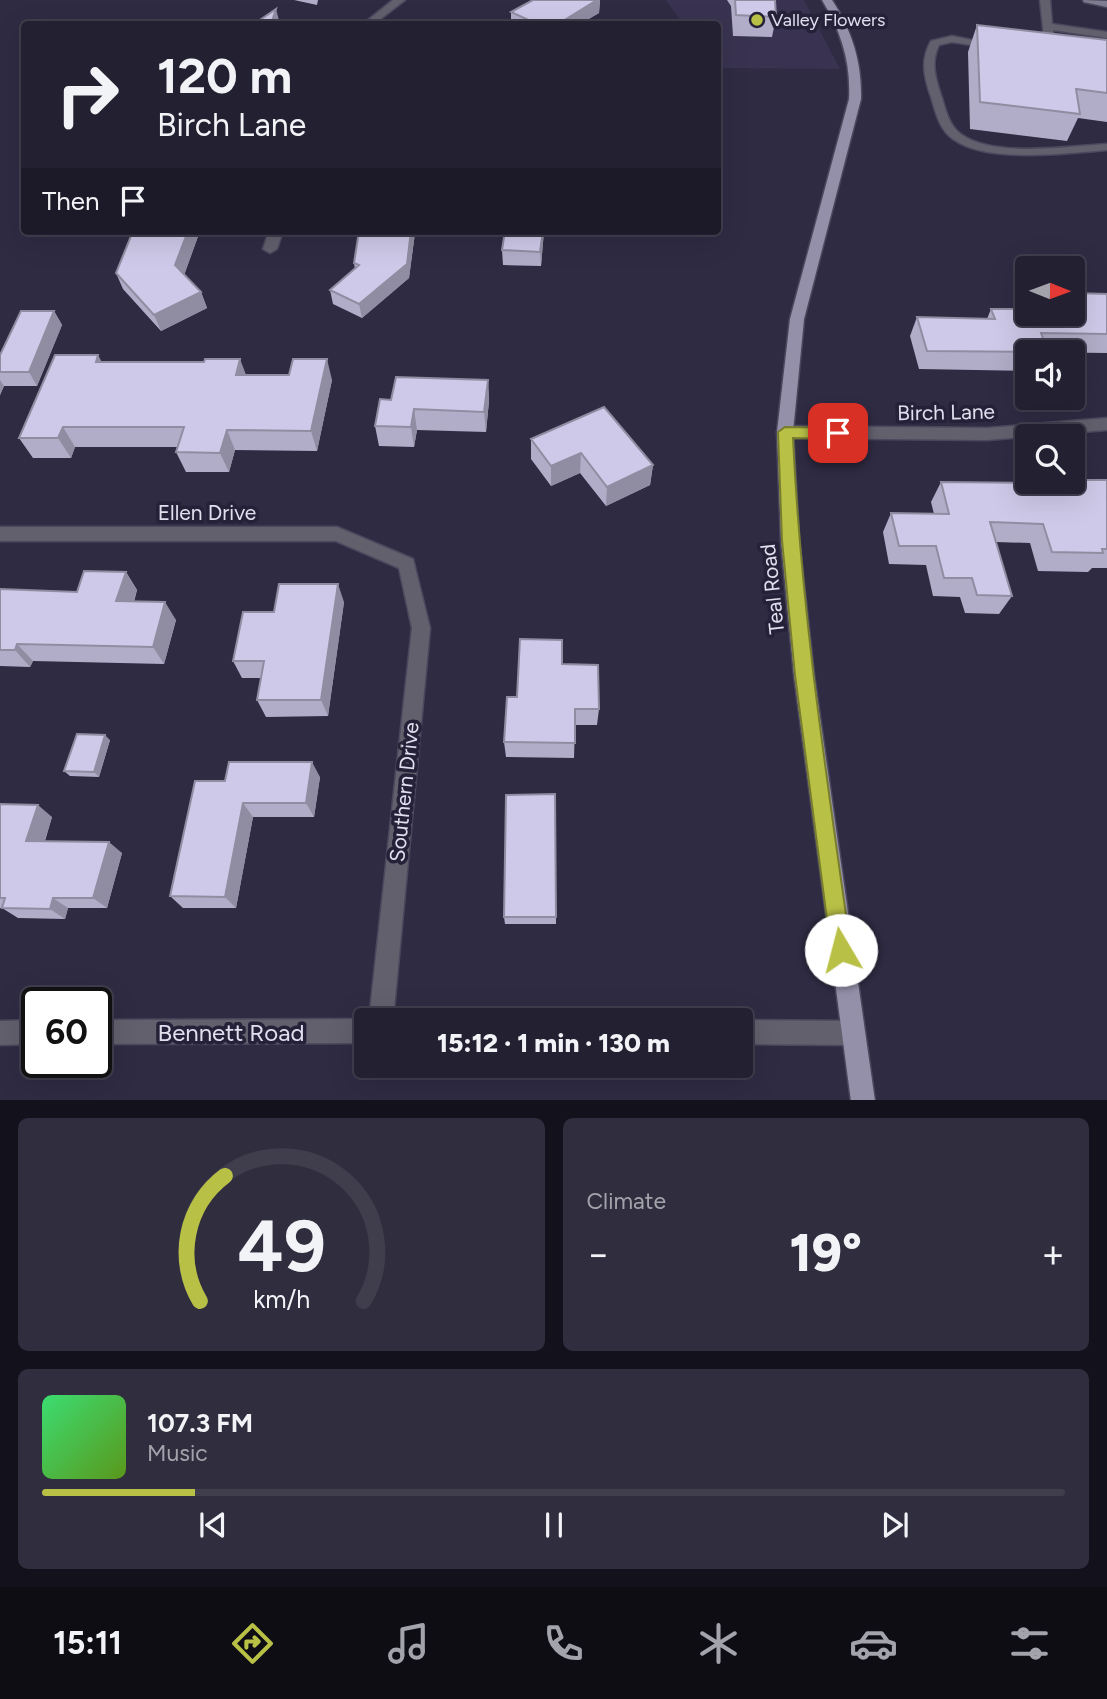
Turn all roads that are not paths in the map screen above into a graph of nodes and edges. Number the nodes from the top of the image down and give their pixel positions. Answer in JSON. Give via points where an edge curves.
{"nodes":[{"id":1,"x":400,"y":0,"type":"edge"},
{"id":2,"x":827,"y":0,"type":"edge"},
{"id":3,"x":841,"y":0,"type":"edge"},
{"id":4,"x":1045,"y":0,"type":"edge"},
{"id":5,"x":1088,"y":0,"type":"edge"},
{"id":6,"x":1107,"y":4,"type":"edge"},
{"id":7,"x":372,"y":21,"type":"edge"},
{"id":8,"x":841,"y":23,"type":"junction"},
{"id":9,"x":1047,"y":26,"type":"junction"},
{"id":10,"x":1107,"y":35,"type":"edge"},
{"id":11,"x":1007,"y":47,"type":"edge"},
{"id":12,"x":1035,"y":51,"type":"edge"},
{"id":13,"x":1107,"y":146,"type":"edge"},
{"id":14,"x":275,"y":235,"type":"edge"},
{"id":15,"x":270,"y":249,"type":"dead end"},
{"id":16,"x":1107,"y":424,"type":"edge"},
{"id":17,"x":785,"y":432,"type":"junction"},
{"id":18,"x":0,"y":534,"type":"edge"},
{"id":19,"x":407,"y":564,"type":"joint"},
{"id":20,"x":383,"y":1008,"type":"edge"},
{"id":21,"x":354,"y":1031,"type":"edge"},
{"id":22,"x":21,"y":1032,"type":"edge"},
{"id":23,"x":112,"y":1032,"type":"edge"},
{"id":24,"x":753,"y":1032,"type":"edge"},
{"id":25,"x":0,"y":1033,"type":"edge"},
{"id":26,"x":852,"y":1033,"type":"junction"},
{"id":27,"x":863,"y":1100,"type":"edge"}],
"edges":[{"from":1,"to":7,"type":"street"},
{"from":2,"to":8,"type":"main road","name":"Teal Road"},
{"from":3,"to":8,"type":"main road"},
{"from":4,"to":9,"type":"lane"},
{"from":5,"to":6,"type":"main road"},
{"from":8,"to":17,"type":"main road","name":"Teal Road","via":[[856,65],[855,99],[797,318]]},
{"from":9,"to":10,"type":"lane"},
{"from":9,"to":12,"type":"lane","via":[[1055,53]]},
{"from":11,"to":13,"type":"lane","via":[[952,39],[935,43],[929,53],[928,73],[946,127],[967,143],[984,148],[1036,151]]},
{"from":14,"to":15,"type":"street"},
{"from":16,"to":17,"type":"street","name":"Birch Lane","via":[[1072,430],[916,435]]},
{"from":17,"to":26,"type":"main road","name":"Teal Road","via":[[804,675]]},
{"from":18,"to":19,"type":"street","name":"Ellen Drive","via":[[337,534]]},
{"from":19,"to":20,"type":"street","name":"Southern Drive","via":[[421,628]]},
{"from":21,"to":23,"type":"street","name":"Bennett Road"},
{"from":22,"to":25,"type":"street"},
{"from":24,"to":26,"type":"street"},
{"from":26,"to":27,"type":"main road","name":"Teal Road"}]}
